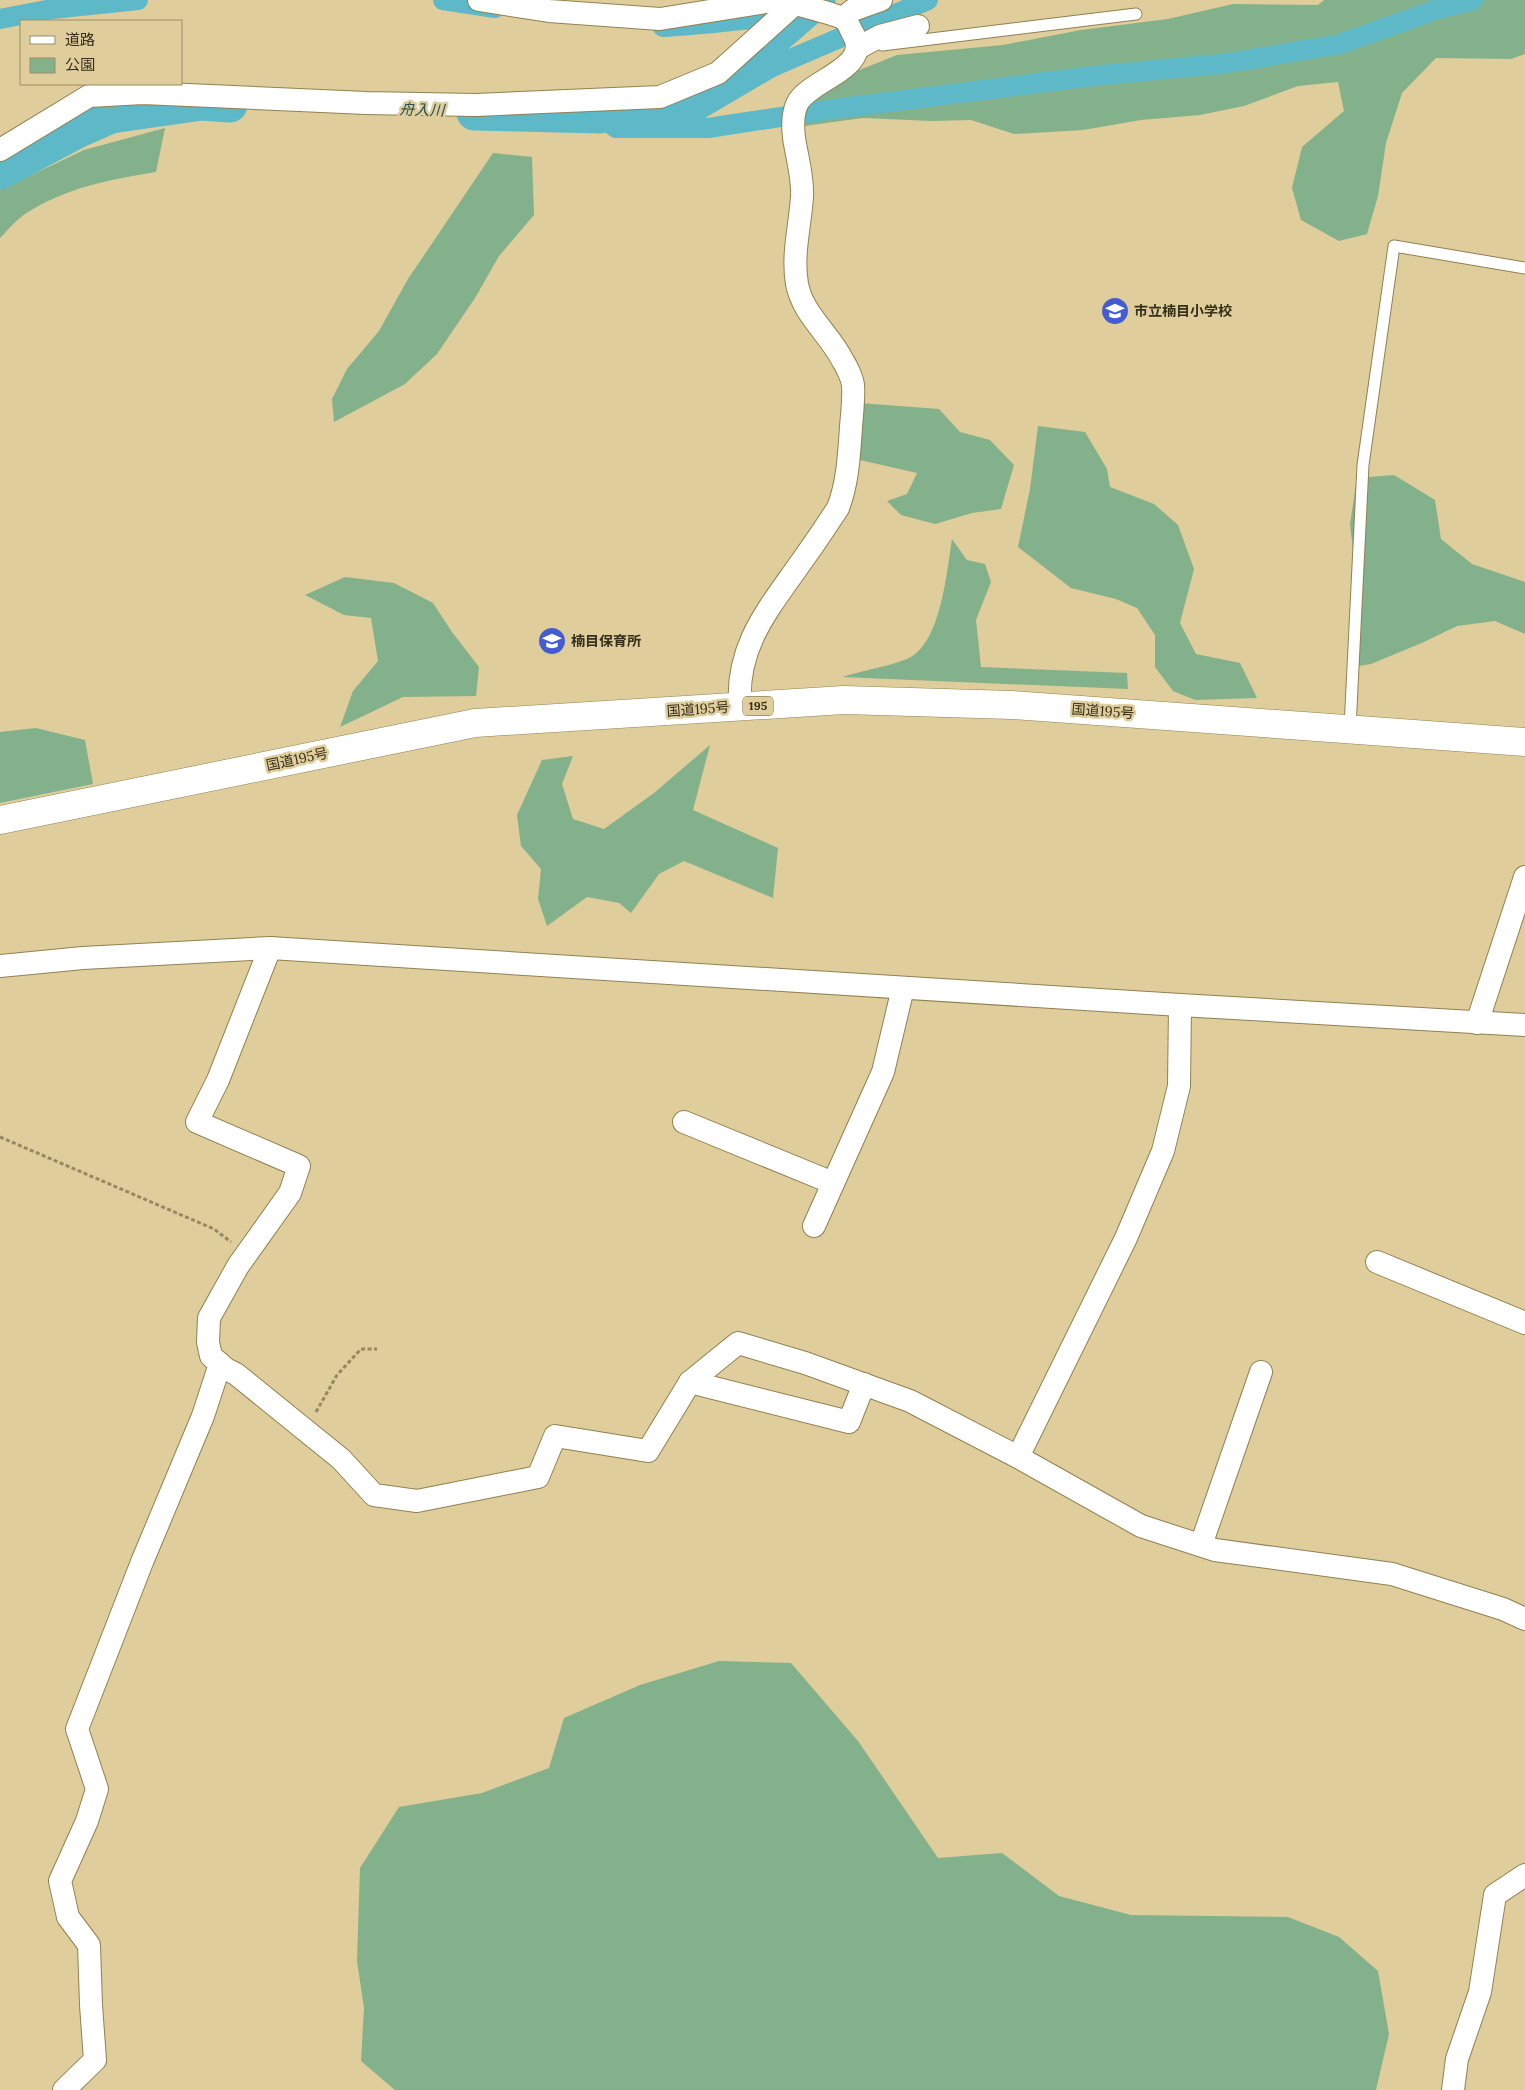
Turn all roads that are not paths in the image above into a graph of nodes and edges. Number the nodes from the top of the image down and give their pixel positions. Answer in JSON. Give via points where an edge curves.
{"nodes":[{"id":1,"x":479,"y":0,"type":"edge"},
{"id":2,"x":881,"y":0,"type":"edge"},
{"id":3,"x":803,"y":5,"type":"edge"},
{"id":4,"x":564,"y":6,"type":"edge"},
{"id":5,"x":1136,"y":14,"type":"dead end"},
{"id":6,"x":918,"y":26,"type":"dead end"},
{"id":7,"x":851,"y":31,"type":"junction"},
{"id":8,"x":0,"y":150,"type":"edge"},
{"id":9,"x":1525,"y":268,"type":"edge"},
{"id":10,"x":740,"y":707,"type":"junction"},
{"id":11,"x":1350,"y":728,"type":"junction"},
{"id":12,"x":1525,"y":742,"type":"edge"},
{"id":13,"x":0,"y":820,"type":"edge"},
{"id":14,"x":1525,"y":877,"type":"edge"},
{"id":15,"x":270,"y":948,"type":"junction"},
{"id":16,"x":0,"y":966,"type":"edge"},
{"id":17,"x":903,"y":988,"type":"junction"},
{"id":18,"x":1180,"y":1005,"type":"junction"},
{"id":19,"x":1477,"y":1023,"type":"junction"},
{"id":20,"x":1525,"y":1025,"type":"edge"},
{"id":21,"x":684,"y":1122,"type":"dead end"},
{"id":22,"x":833,"y":1183,"type":"junction"},
{"id":23,"x":814,"y":1226,"type":"dead end"},
{"id":24,"x":1377,"y":1262,"type":"dead end"},
{"id":25,"x":1525,"y":1323,"type":"edge"},
{"id":26,"x":220,"y":1364,"type":"junction"},
{"id":27,"x":1261,"y":1372,"type":"dead end"},
{"id":28,"x":690,"y":1382,"type":"junction"},
{"id":29,"x":864,"y":1384,"type":"junction"},
{"id":30,"x":1018,"y":1457,"type":"junction"},
{"id":31,"x":1201,"y":1545,"type":"junction"},
{"id":32,"x":1525,"y":1619,"type":"edge"},
{"id":33,"x":1525,"y":1875,"type":"edge"},
{"id":34,"x":64,"y":2090,"type":"edge"},
{"id":35,"x":1453,"y":2090,"type":"edge"}],
"edges":[{"from":1,"to":4,"type":"street","via":[[548,11]]},
{"from":2,"to":7,"type":"street","via":[[854,10]]},
{"from":3,"to":4,"type":"street","via":[[779,0],[660,19]]},
{"from":3,"to":7,"type":"street"},
{"from":3,"to":8,"type":"street","via":[[718,73],[660,98],[476,105],[143,93],[89,96]]},
{"from":5,"to":7,"type":"lane"},
{"from":6,"to":7,"type":"street","via":[[880,36]]},
{"from":7,"to":10,"type":"street","via":[[855,56],[801,98],[795,113],[794,138],[802,180],[796,278],[801,299],[843,360],[853,384],[848,469],[838,508],[764,614],[750,641],[739,687]]},
{"from":9,"to":11,"type":"lane","via":[[1394,246],[1363,466]]},
{"from":10,"to":11,"type":"highway","name":"国道195号","number":"195","via":[[844,700],[1012,705]]},
{"from":10,"to":13,"type":"highway","name":"国道195号","number":"195","via":[[475,723]]},
{"from":11,"to":12,"type":"highway","name":"国道195号","number":"195"},
{"from":14,"to":19,"type":"street"},
{"from":15,"to":16,"type":"street"},
{"from":15,"to":17,"type":"street"},
{"from":15,"to":26,"type":"street","via":[[218,1080],[196,1122],[299,1166],[290,1193],[246,1254],[209,1318],[211,1356]]},
{"from":17,"to":18,"type":"street"},
{"from":17,"to":22,"type":"street","via":[[883,1072]]},
{"from":18,"to":19,"type":"street"},
{"from":18,"to":30,"type":"street","via":[[1179,1086],[1163,1151],[1126,1238]]},
{"from":19,"to":20,"type":"street"},
{"from":21,"to":22,"type":"street"},
{"from":22,"to":23,"type":"street"},
{"from":24,"to":25,"type":"street"},
{"from":26,"to":28,"type":"street","via":[[340,1458],[374,1495],[417,1501],[538,1477],[555,1436],[648,1451]]},
{"from":26,"to":34,"type":"street","via":[[203,1416],[77,1729],[97,1789],[87,1821],[60,1881],[68,1917],[89,1945],[95,2060]]},
{"from":27,"to":31,"type":"street"},
{"from":28,"to":29,"type":"street","via":[[738,1343]]},
{"from":28,"to":29,"type":"street","via":[[849,1422]]},
{"from":29,"to":30,"type":"street","via":[[910,1401]]},
{"from":30,"to":31,"type":"street","via":[[1141,1526]]},
{"from":31,"to":32,"type":"street","via":[[1215,1550],[1392,1574]]},
{"from":33,"to":35,"type":"street","via":[[1495,1895],[1480,1992],[1457,2059]]}]}
